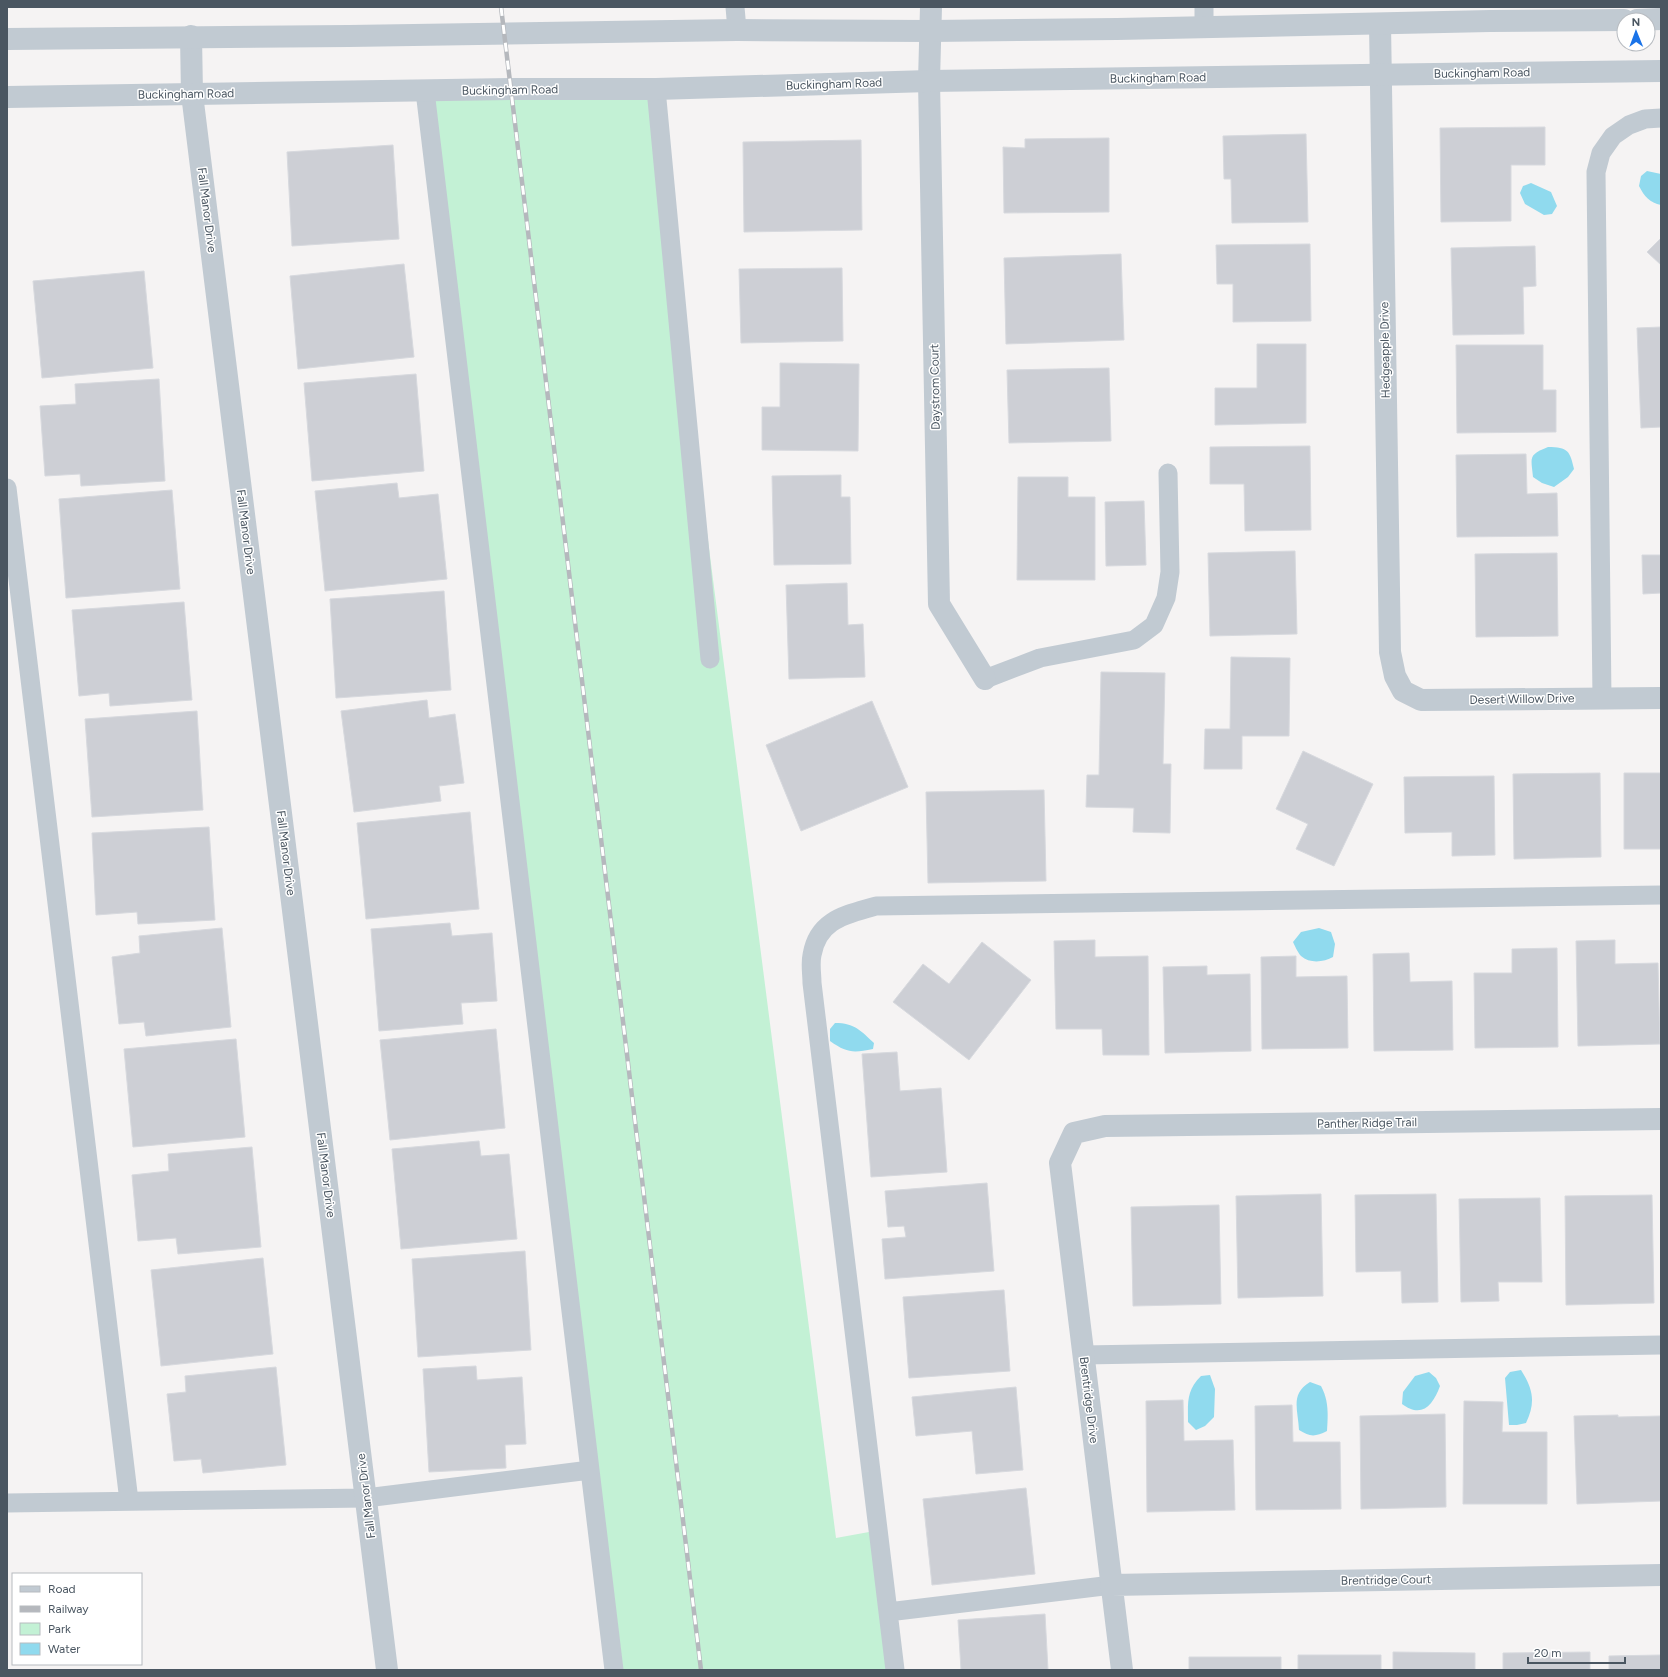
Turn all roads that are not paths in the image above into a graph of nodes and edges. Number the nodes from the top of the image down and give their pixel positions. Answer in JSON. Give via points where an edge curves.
{"nodes":[{"id":1,"x":735,"y":7,"type":"edge"},
{"id":2,"x":931,"y":7,"type":"edge"},
{"id":3,"x":1490,"y":14,"type":"edge"},
{"id":4,"x":1204,"y":17,"type":"edge"},
{"id":5,"x":1616,"y":20,"type":"edge"},
{"id":6,"x":1380,"y":24,"type":"junction"},
{"id":7,"x":737,"y":30,"type":"junction"},
{"id":8,"x":931,"y":31,"type":"junction"},
{"id":9,"x":191,"y":36,"type":"junction"},
{"id":10,"x":7,"y":38,"type":"edge"},
{"id":11,"x":1661,"y":71,"type":"edge"},
{"id":12,"x":1380,"y":74,"type":"junction"},
{"id":13,"x":929,"y":81,"type":"junction"},
{"id":14,"x":656,"y":89,"type":"junction"},
{"id":15,"x":426,"y":91,"type":"junction"},
{"id":16,"x":192,"y":94,"type":"junction"},
{"id":17,"x":7,"y":96,"type":"edge"},
{"id":18,"x":1661,"y":118,"type":"edge"},
{"id":19,"x":1168,"y":473,"type":"dead end"},
{"id":20,"x":7,"y":488,"type":"edge"},
{"id":21,"x":710,"y":659,"type":"dead end"},
{"id":22,"x":1395,"y":676,"type":"joint"},
{"id":23,"x":985,"y":679,"type":"joint"},
{"id":24,"x":1602,"y":698,"type":"junction"},
{"id":25,"x":1661,"y":698,"type":"edge"},
{"id":26,"x":1661,"y":895,"type":"edge"},
{"id":27,"x":1661,"y":1119,"type":"edge"},
{"id":28,"x":1074,"y":1133,"type":"joint"},
{"id":29,"x":1661,"y":1345,"type":"edge"},
{"id":30,"x":1083,"y":1354,"type":"junction"},
{"id":31,"x":590,"y":1470,"type":"junction"},
{"id":32,"x":366,"y":1498,"type":"junction"},
{"id":33,"x":129,"y":1501,"type":"junction"},
{"id":34,"x":7,"y":1503,"type":"edge"},
{"id":35,"x":1661,"y":1575,"type":"edge"},
{"id":36,"x":1112,"y":1585,"type":"junction"},
{"id":37,"x":888,"y":1612,"type":"junction"},
{"id":38,"x":387,"y":1670,"type":"edge"},
{"id":39,"x":614,"y":1670,"type":"edge"},
{"id":40,"x":895,"y":1670,"type":"edge"},
{"id":41,"x":1122,"y":1670,"type":"edge"}],
"edges":[{"from":1,"to":7,"type":"lane"},
{"from":2,"to":8,"type":"street","name":"Daystrom Court"},
{"from":3,"to":5,"type":"street"},
{"from":3,"to":6,"type":"street"},
{"from":4,"to":6,"type":"street"},
{"from":4,"to":8,"type":"street","via":[[1117,29]]},
{"from":6,"to":12,"type":"street","name":"Hedgeapple Drive"},
{"from":7,"to":8,"type":"street"},
{"from":7,"to":9,"type":"street"},
{"from":8,"to":13,"type":"street","name":"Daystrom Court"},
{"from":9,"to":10,"type":"street"},
{"from":9,"to":16,"type":"street","name":"Fall Manor Drive"},
{"from":11,"to":12,"type":"street","name":"Buckingham Road"},
{"from":12,"to":13,"type":"street","name":"Buckingham Road"},
{"from":12,"to":22,"type":"street","name":"Hedgeapple Drive","via":[[1390,652]]},
{"from":13,"to":14,"type":"street","name":"Buckingham Road"},
{"from":13,"to":23,"type":"street","name":"Daystrom Court","via":[[939,604]]},
{"from":14,"to":15,"type":"street","name":"Buckingham Road"},
{"from":14,"to":21,"type":"lane"},
{"from":15,"to":16,"type":"street","name":"Buckingham Road"},
{"from":15,"to":31,"type":"lane"},
{"from":16,"to":17,"type":"street","name":"Buckingham Road"},
{"from":16,"to":32,"type":"street","name":"Fall Manor Drive"},
{"from":18,"to":24,"type":"lane","via":[[1645,119],[1629,125],[1613,136],[1602,153],[1596,172]]},
{"from":19,"to":23,"type":"lane","via":[[1170,572],[1166,598],[1154,625],[1134,640],[1040,658]]},
{"from":20,"to":33,"type":"lane"},
{"from":22,"to":24,"type":"street","name":"Desert Willow Drive","via":[[1403,691],[1421,700]]},
{"from":24,"to":25,"type":"street","name":"Desert Willow Drive"},
{"from":26,"to":37,"type":"lane","via":[[876,906],[840,916],[819,933],[812,956],[812,983]]},
{"from":27,"to":28,"type":"street","name":"Panther Ridge Trail","via":[[1105,1126]]},
{"from":28,"to":30,"type":"street","name":"Brentridge Drive","via":[[1060,1163]]},
{"from":29,"to":30,"type":"lane"},
{"from":30,"to":36,"type":"street","name":"Brentridge Drive"},
{"from":31,"to":32,"type":"lane"},
{"from":31,"to":39,"type":"lane"},
{"from":32,"to":33,"type":"lane"},
{"from":32,"to":38,"type":"street","name":"Fall Manor Drive"},
{"from":33,"to":34,"type":"lane"},
{"from":35,"to":36,"type":"street","name":"Brentridge Court"},
{"from":36,"to":37,"type":"lane"},
{"from":36,"to":41,"type":"street","name":"Brentridge Drive"},
{"from":37,"to":40,"type":"lane"}]}
